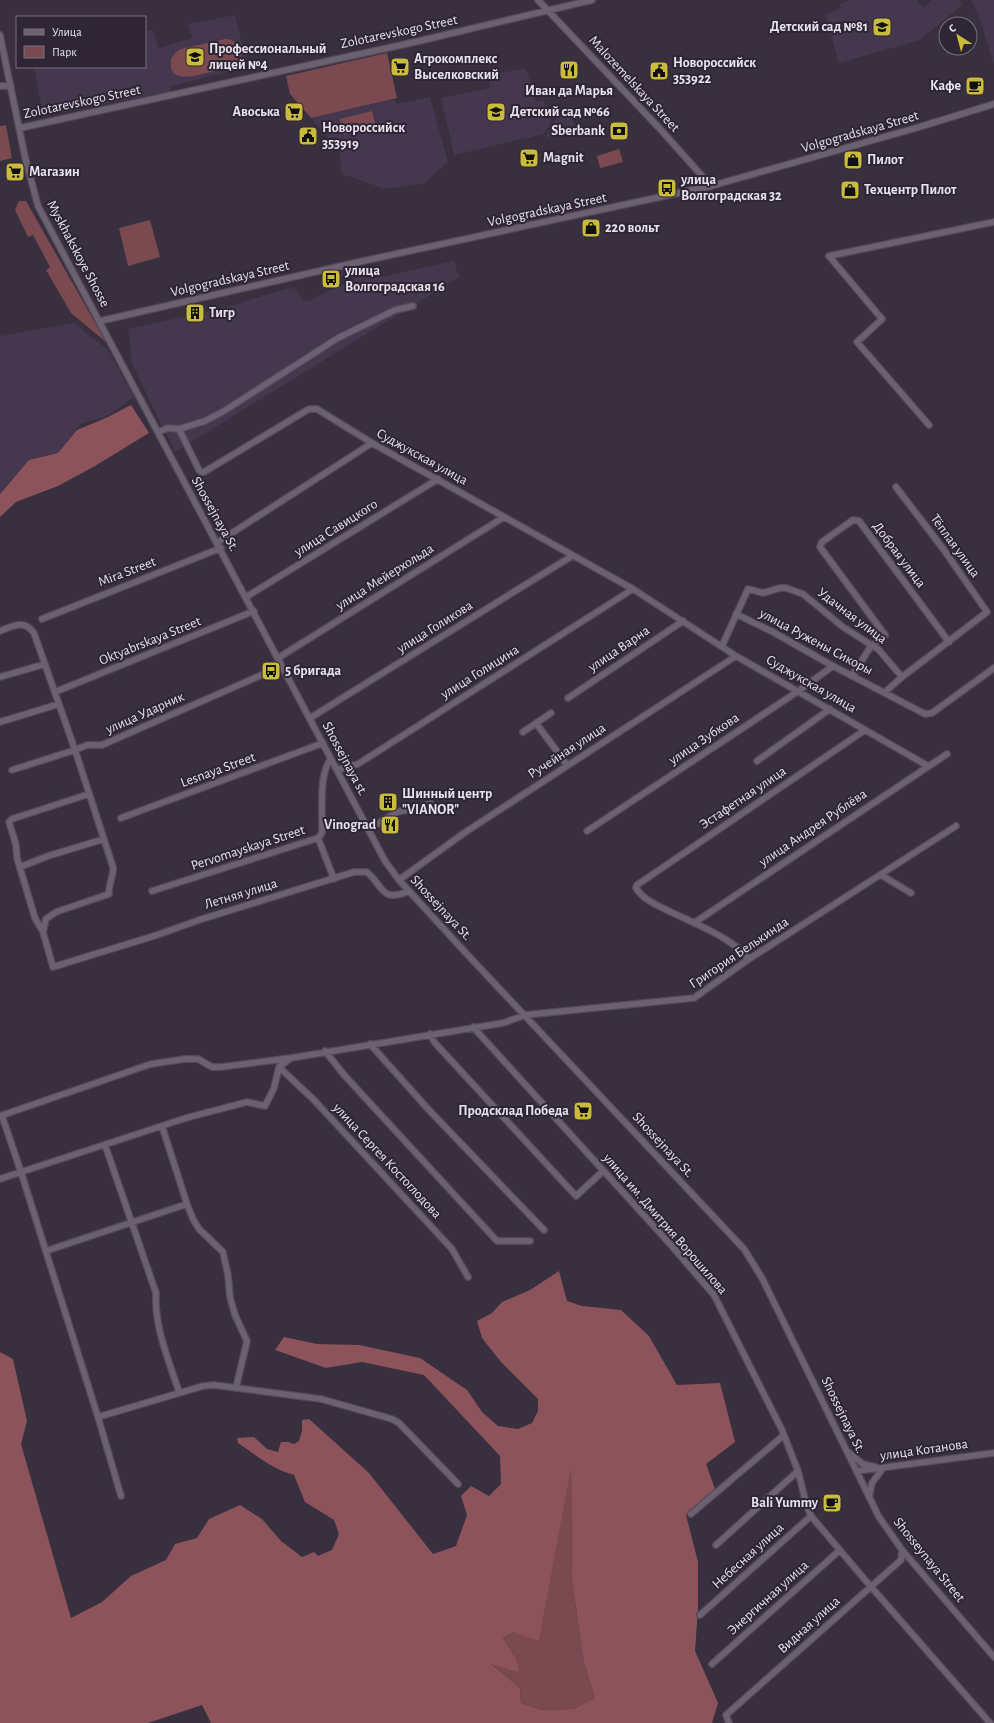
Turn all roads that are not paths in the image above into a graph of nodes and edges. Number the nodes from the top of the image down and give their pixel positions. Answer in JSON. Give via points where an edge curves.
{"nodes":[{"id":1,"x":538,"y":0,"type":"edge"},
{"id":2,"x":592,"y":0,"type":"edge"},
{"id":3,"x":549,"y":11,"type":"junction"},
{"id":4,"x":0,"y":35,"type":"edge"},
{"id":5,"x":0,"y":86,"type":"edge"},
{"id":6,"x":11,"y":86,"type":"junction"},
{"id":7,"x":994,"y":104,"type":"edge"},
{"id":8,"x":20,"y":128,"type":"junction"},
{"id":9,"x":711,"y":186,"type":"junction"},
{"id":10,"x":994,"y":222,"type":"edge"},
{"id":11,"x":413,"y":306,"type":"dead end"},
{"id":12,"x":100,"y":321,"type":"junction"},
{"id":13,"x":929,"y":425,"type":"dead end"},
{"id":14,"x":179,"y":429,"type":"junction"},
{"id":15,"x":158,"y":432,"type":"junction"},
{"id":16,"x":372,"y":443,"type":"junction"},
{"id":17,"x":438,"y":479,"type":"junction"},
{"id":18,"x":896,"y":487,"type":"dead end"},
{"id":19,"x":504,"y":517,"type":"junction"},
{"id":20,"x":218,"y":542,"type":"junction"},
{"id":21,"x":221,"y":548,"type":"junction"},
{"id":22,"x":572,"y":556,"type":"junction"},
{"id":23,"x":633,"y":589,"type":"junction"},
{"id":24,"x":246,"y":597,"type":"junction"},
{"id":25,"x":254,"y":612,"type":"junction"},
{"id":26,"x":736,"y":614,"type":"junction"},
{"id":27,"x":42,"y":619,"type":"dead end"},
{"id":28,"x":683,"y":621,"type":"junction"},
{"id":29,"x":0,"y":631,"type":"edge"},
{"id":30,"x":949,"y":642,"type":"junction"},
{"id":31,"x":722,"y":646,"type":"junction"},
{"id":32,"x":871,"y":646,"type":"junction"},
{"id":33,"x":736,"y":656,"type":"junction"},
{"id":34,"x":278,"y":658,"type":"junction"},
{"id":35,"x":45,"y":664,"type":"junction"},
{"id":36,"x":282,"y":666,"type":"junction"},
{"id":37,"x":833,"y":666,"type":"junction"},
{"id":38,"x":994,"y":668,"type":"edge"},
{"id":39,"x":852,"y":676,"type":"junction"},
{"id":40,"x":0,"y":677,"type":"edge"},
{"id":41,"x":902,"y":677,"type":"junction"},
{"id":42,"x":55,"y":692,"type":"junction"},
{"id":43,"x":797,"y":692,"type":"junction"},
{"id":44,"x":884,"y":692,"type":"junction"},
{"id":45,"x":568,"y":698,"type":"dead end"},
{"id":46,"x":59,"y":704,"type":"junction"},
{"id":47,"x":830,"y":709,"type":"junction"},
{"id":48,"x":551,"y":713,"type":"dead end"},
{"id":49,"x":310,"y":718,"type":"junction"},
{"id":50,"x":0,"y":722,"type":"edge"},
{"id":51,"x":536,"y":723,"type":"junction"},
{"id":52,"x":865,"y":730,"type":"junction"},
{"id":53,"x":522,"y":732,"type":"dead end"},
{"id":54,"x":323,"y":744,"type":"junction"},
{"id":55,"x":75,"y":750,"type":"junction"},
{"id":56,"x":947,"y":754,"type":"dead end"},
{"id":57,"x":331,"y":759,"type":"junction"},
{"id":58,"x":757,"y":761,"type":"dead end"},
{"id":59,"x":567,"y":765,"type":"junction"},
{"id":60,"x":928,"y":766,"type":"junction"},
{"id":61,"x":12,"y":770,"type":"dead end"},
{"id":62,"x":337,"y":770,"type":"junction"},
{"id":63,"x":89,"y":794,"type":"junction"},
{"id":64,"x":431,"y":804,"type":"dead end"},
{"id":65,"x":121,"y":818,"type":"dead end"},
{"id":66,"x":956,"y":826,"type":"dead end"},
{"id":67,"x":369,"y":828,"type":"junction"},
{"id":68,"x":588,"y":831,"type":"dead end"},
{"id":69,"x":318,"y":838,"type":"junction"},
{"id":70,"x":104,"y":839,"type":"junction"},
{"id":71,"x":20,"y":867,"type":"junction"},
{"id":72,"x":881,"y":875,"type":"junction"},
{"id":73,"x":334,"y":879,"type":"junction"},
{"id":74,"x":399,"y":880,"type":"junction"},
{"id":75,"x":409,"y":890,"type":"junction"},
{"id":76,"x":152,"y":891,"type":"dead end"},
{"id":77,"x":911,"y":893,"type":"dead end"},
{"id":78,"x":694,"y":923,"type":"junction"},
{"id":79,"x":43,"y":932,"type":"junction"},
{"id":80,"x":749,"y":959,"type":"junction"},
{"id":81,"x":525,"y":1016,"type":"junction"},
{"id":82,"x":473,"y":1027,"type":"junction"},
{"id":83,"x":430,"y":1034,"type":"junction"},
{"id":84,"x":370,"y":1044,"type":"junction"},
{"id":85,"x":325,"y":1052,"type":"junction"},
{"id":86,"x":291,"y":1058,"type":"junction"},
{"id":87,"x":279,"y":1067,"type":"junction"},
{"id":88,"x":1,"y":1116,"type":"edge"},
{"id":89,"x":162,"y":1126,"type":"junction"},
{"id":90,"x":105,"y":1144,"type":"junction"},
{"id":91,"x":603,"y":1171,"type":"junction"},
{"id":92,"x":21,"y":1172,"type":"junction"},
{"id":93,"x":0,"y":1179,"type":"edge"},
{"id":94,"x":187,"y":1204,"type":"junction"},
{"id":95,"x":132,"y":1223,"type":"junction"},
{"id":96,"x":544,"y":1230,"type":"dead end"},
{"id":97,"x":530,"y":1241,"type":"dead end"},
{"id":98,"x":46,"y":1251,"type":"junction"},
{"id":99,"x":468,"y":1277,"type":"dead end"},
{"id":100,"x":236,"y":1388,"type":"junction"},
{"id":101,"x":179,"y":1392,"type":"junction"},
{"id":102,"x":98,"y":1417,"type":"junction"},
{"id":103,"x":784,"y":1435,"type":"junction"},
{"id":104,"x":846,"y":1450,"type":"junction"},
{"id":105,"x":994,"y":1453,"type":"edge"},
{"id":106,"x":884,"y":1468,"type":"junction"},
{"id":107,"x":798,"y":1471,"type":"junction"},
{"id":108,"x":857,"y":1471,"type":"junction"},
{"id":109,"x":458,"y":1484,"type":"dead end"},
{"id":110,"x":121,"y":1496,"type":"dead end"},
{"id":111,"x":869,"y":1497,"type":"junction"},
{"id":112,"x":691,"y":1514,"type":"dead end"},
{"id":113,"x":811,"y":1516,"type":"junction"},
{"id":114,"x":716,"y":1545,"type":"dead end"},
{"id":115,"x":840,"y":1550,"type":"junction"},
{"id":116,"x":902,"y":1550,"type":"junction"},
{"id":117,"x":870,"y":1586,"type":"junction"},
{"id":118,"x":700,"y":1615,"type":"dead end"},
{"id":119,"x":994,"y":1657,"type":"edge"},
{"id":120,"x":712,"y":1664,"type":"dead end"},
{"id":121,"x":729,"y":1723,"type":"edge"},
{"id":122,"x":990,"y":1723,"type":"edge"}],
"edges":[{"from":1,"to":3,"type":"street","name":"Malozemelskaya Street"},
{"from":2,"to":3,"type":"street","name":"Zolotarevskogo Street"},
{"from":3,"to":8,"type":"street","name":"Zolotarevskogo Street"},
{"from":3,"to":9,"type":"street","name":"Malozemelskaya Street"},
{"from":4,"to":6,"type":"street","name":"Myskhakskoye Shosse"},
{"from":5,"to":6,"type":"street"},
{"from":6,"to":8,"type":"street","name":"Myskhakskoye Shosse"},
{"from":7,"to":9,"type":"street","name":"Volgogradskaya Street"},
{"from":8,"to":12,"type":"street","name":"Myskhakskoye Shosse","via":[[30,181],[38,206]]},
{"from":9,"to":12,"type":"street","name":"Volgogradskaya Street"},
{"from":10,"to":13,"type":"street","via":[[829,256],[882,319],[857,342]]},
{"from":11,"to":14,"type":"street","via":[[402,307],[338,338],[224,411],[205,421]]},
{"from":12,"to":15,"type":"street","name":"Shossejnaya St."},
{"from":14,"to":15,"type":"street","via":[[168,428]]},
{"from":14,"to":16,"type":"street","name":"Суджукская улица","via":[[201,472],[311,408],[317,409]]},
{"from":15,"to":20,"type":"street","name":"Shossejnaya St."},
{"from":16,"to":17,"type":"street","name":"Суджукская улица"},
{"from":16,"to":20,"type":"street"},
{"from":17,"to":19,"type":"street","name":"Суджукская улица"},
{"from":17,"to":24,"type":"street","name":"улица Савицкого"},
{"from":18,"to":30,"type":"street","name":"Тёплая улица","via":[[987,612]]},
{"from":19,"to":22,"type":"street","name":"Суджукская улица"},
{"from":19,"to":34,"type":"street","name":"улица Мейерхольда"},
{"from":20,"to":21,"type":"street","name":"Shossejnaya St."},
{"from":21,"to":24,"type":"street","name":"Shossejnaya St."},
{"from":21,"to":27,"type":"street","name":"Mira Street"},
{"from":22,"to":23,"type":"street","name":"Суджукская улица"},
{"from":22,"to":49,"type":"street","name":"улица Голикова"},
{"from":23,"to":28,"type":"street","name":"Суджукская улица"},
{"from":23,"to":62,"type":"street","name":"улица Голицина","via":[[358,764]]},
{"from":24,"to":25,"type":"street","name":"Shossejnaya St."},
{"from":25,"to":34,"type":"street","name":"Shossejnaya St."},
{"from":25,"to":42,"type":"street","name":"Oktyabrskaya Street"},
{"from":26,"to":31,"type":"street"},
{"from":26,"to":32,"type":"street","name":"Удачная улица","via":[[748,589],[763,593],[786,588],[803,594]]},
{"from":26,"to":37,"type":"street","name":"улица Ружены Сикоры"},
{"from":28,"to":31,"type":"street","name":"Суджукская улица"},
{"from":28,"to":45,"type":"street","name":"улица Варна"},
{"from":29,"to":35,"type":"street","via":[[17,625],[27,625],[34,633]]},
{"from":30,"to":32,"type":"street","name":"Добрая улица","via":[[857,520],[854,520],[822,542],[820,547],[884,633],[883,638]]},
{"from":30,"to":41,"type":"street","name":"Тёплая улица"},
{"from":31,"to":33,"type":"street","name":"Суджукская улица"},
{"from":32,"to":39,"type":"street"},
{"from":32,"to":41,"type":"street","name":"Удачная улица","via":[[884,655]]},
{"from":33,"to":43,"type":"street","name":"Суджукская улица"},
{"from":33,"to":59,"type":"street","name":"Ручейная улица"},
{"from":34,"to":36,"type":"street","name":"Shossejnaya St."},
{"from":35,"to":40,"type":"street"},
{"from":35,"to":42,"type":"street"},
{"from":36,"to":49,"type":"street","name":"Shossejnaya St."},
{"from":36,"to":55,"type":"street","name":"улица Ударник","via":[[102,745],[87,745]]},
{"from":37,"to":39,"type":"street","name":"улица Ружены Сикоры"},
{"from":37,"to":43,"type":"street","name":"улица Зубкова"},
{"from":38,"to":44,"type":"street","name":"улица Ружены Сикоры","via":[[929,714]]},
{"from":39,"to":44,"type":"street","name":"улица Ружены Сикоры"},
{"from":41,"to":44,"type":"street","name":"Тёплая улица"},
{"from":42,"to":46,"type":"street"},
{"from":43,"to":47,"type":"street","name":"Суджукская улица"},
{"from":43,"to":68,"type":"street","name":"улица Зубкова"},
{"from":46,"to":50,"type":"street"},
{"from":46,"to":55,"type":"street"},
{"from":47,"to":52,"type":"street","name":"Суджукская улица"},
{"from":47,"to":58,"type":"street"},
{"from":48,"to":51,"type":"street"},
{"from":49,"to":54,"type":"street","name":"Shossejnaya st."},
{"from":51,"to":53,"type":"street"},
{"from":51,"to":59,"type":"street"},
{"from":52,"to":60,"type":"street","name":"Суджукская улица"},
{"from":52,"to":78,"type":"street","name":"Эстафетная улица","via":[[640,882],[636,888],[638,892],[655,904]]},
{"from":54,"to":57,"type":"street","name":"Shossejnaya st."},
{"from":54,"to":65,"type":"street","name":"Lesnaya Street"},
{"from":55,"to":61,"type":"street","name":"улица Ударник"},
{"from":55,"to":63,"type":"street"},
{"from":56,"to":60,"type":"street","name":"улица Андрея Рублёва"},
{"from":57,"to":62,"type":"street","name":"Shossejnaya st."},
{"from":57,"to":69,"type":"street","name":"Pervomayskaya Street","via":[[323,774],[322,833]]},
{"from":59,"to":74,"type":"street","name":"Ручейная улица","via":[[464,833]]},
{"from":60,"to":78,"type":"street","name":"улица Андрея Рублёва"},
{"from":62,"to":67,"type":"street","name":"Shossejnaya st."},
{"from":63,"to":70,"type":"street"},
{"from":63,"to":71,"type":"street","via":[[9,822]]},
{"from":64,"to":67,"type":"street","via":[[397,812]]},
{"from":66,"to":72,"type":"street","name":"Григория Белькинда"},
{"from":67,"to":74,"type":"street","name":"Shossejnaya st.","via":[[385,860]]},
{"from":69,"to":73,"type":"street"},
{"from":69,"to":76,"type":"street","name":"Pervomayskaya Street"},
{"from":70,"to":71,"type":"street"},
{"from":70,"to":79,"type":"street","via":[[113,866],[113,877],[108,886],[109,894],[56,912],[46,919]]},
{"from":71,"to":79,"type":"street","via":[[35,918]]},
{"from":72,"to":77,"type":"street"},
{"from":72,"to":80,"type":"street","name":"Григория Белькинда"},
{"from":73,"to":75,"type":"street","name":"Летняя улица","via":[[354,872],[367,872],[386,894],[399,895]]},
{"from":73,"to":79,"type":"street","name":"Летняя улица","via":[[53,967]]},
{"from":74,"to":75,"type":"street","name":"Shossejnaya St."},
{"from":75,"to":81,"type":"street","name":"Shossejnaya St."},
{"from":78,"to":80,"type":"street","via":[[738,947]]},
{"from":80,"to":81,"type":"street","name":"Григория Белькинда","via":[[694,998]]},
{"from":81,"to":82,"type":"street","name":"Григория Белькинда"},
{"from":81,"to":104,"type":"street","name":"Shossejnaya St.","via":[[744,1249],[762,1278]]},
{"from":82,"to":83,"type":"street","name":"Григория Белькинда"},
{"from":82,"to":91,"type":"street","name":"улица им. Дмитрия Ворошилова"},
{"from":83,"to":84,"type":"street","name":"Григория Белькинда"},
{"from":83,"to":91,"type":"street","via":[[435,1043],[576,1196]]},
{"from":84,"to":85,"type":"street","name":"Григория Белькинда"},
{"from":84,"to":96,"type":"street","via":[[428,1109]]},
{"from":85,"to":86,"type":"street","name":"Григория Белькинда"},
{"from":85,"to":97,"type":"street","via":[[496,1241]]},
{"from":86,"to":87,"type":"street"},
{"from":86,"to":88,"type":"street","name":"Григория Белькинда","via":[[221,1067],[212,1067],[198,1059],[151,1064]]},
{"from":87,"to":89,"type":"street","via":[[274,1088],[265,1106],[247,1102]]},
{"from":87,"to":99,"type":"street","name":"улица Сергея Костоглодова","via":[[314,1100],[452,1249]]},
{"from":88,"to":92,"type":"street"},
{"from":89,"to":90,"type":"street"},
{"from":89,"to":94,"type":"street"},
{"from":90,"to":92,"type":"street"},
{"from":90,"to":95,"type":"street"},
{"from":91,"to":103,"type":"street","name":"улица им. Дмитрия Ворошилова","via":[[714,1295]]},
{"from":92,"to":93,"type":"street"},
{"from":92,"to":98,"type":"street"},
{"from":94,"to":95,"type":"street"},
{"from":94,"to":100,"type":"street","via":[[199,1229],[223,1252],[230,1297],[246,1341]]},
{"from":95,"to":98,"type":"street"},
{"from":95,"to":101,"type":"street","via":[[156,1294],[158,1324]]},
{"from":98,"to":102,"type":"street"},
{"from":100,"to":101,"type":"street","via":[[214,1385]]},
{"from":100,"to":109,"type":"street","via":[[321,1399],[392,1419],[399,1423]]},
{"from":101,"to":102,"type":"street"},
{"from":102,"to":110,"type":"street"},
{"from":103,"to":107,"type":"street","name":"улица им. Дмитрия Ворошилова"},
{"from":103,"to":112,"type":"street"},
{"from":104,"to":106,"type":"street","via":[[863,1464]]},
{"from":104,"to":108,"type":"street","name":"Shossejnaya St."},
{"from":105,"to":106,"type":"street","name":"улица Котанова"},
{"from":106,"to":108,"type":"street","name":"улица Котанова"},
{"from":106,"to":111,"type":"street","via":[[872,1483]]},
{"from":107,"to":113,"type":"street","name":"улица им. Дмитрия Ворошилова"},
{"from":107,"to":114,"type":"street"},
{"from":108,"to":111,"type":"street","name":"Shosseynaya Street"},
{"from":111,"to":116,"type":"street","name":"Shosseynaya Street","via":[[879,1517]]},
{"from":113,"to":115,"type":"street","name":"улица им. Дмитрия Ворошилова"},
{"from":113,"to":118,"type":"street","name":"Небесная улица"},
{"from":115,"to":117,"type":"street","name":"улица им. Дмитрия Ворошилова"},
{"from":115,"to":120,"type":"street","name":"Энергичная улица"},
{"from":116,"to":117,"type":"street","name":"Видная улица","via":[[901,1560]]},
{"from":116,"to":119,"type":"street","name":"Shosseynaya Street"},
{"from":117,"to":121,"type":"street","name":"Видная улица","via":[[726,1715]]},
{"from":117,"to":122,"type":"street","name":"улица им. Дмитрия Ворошилова"}]}
